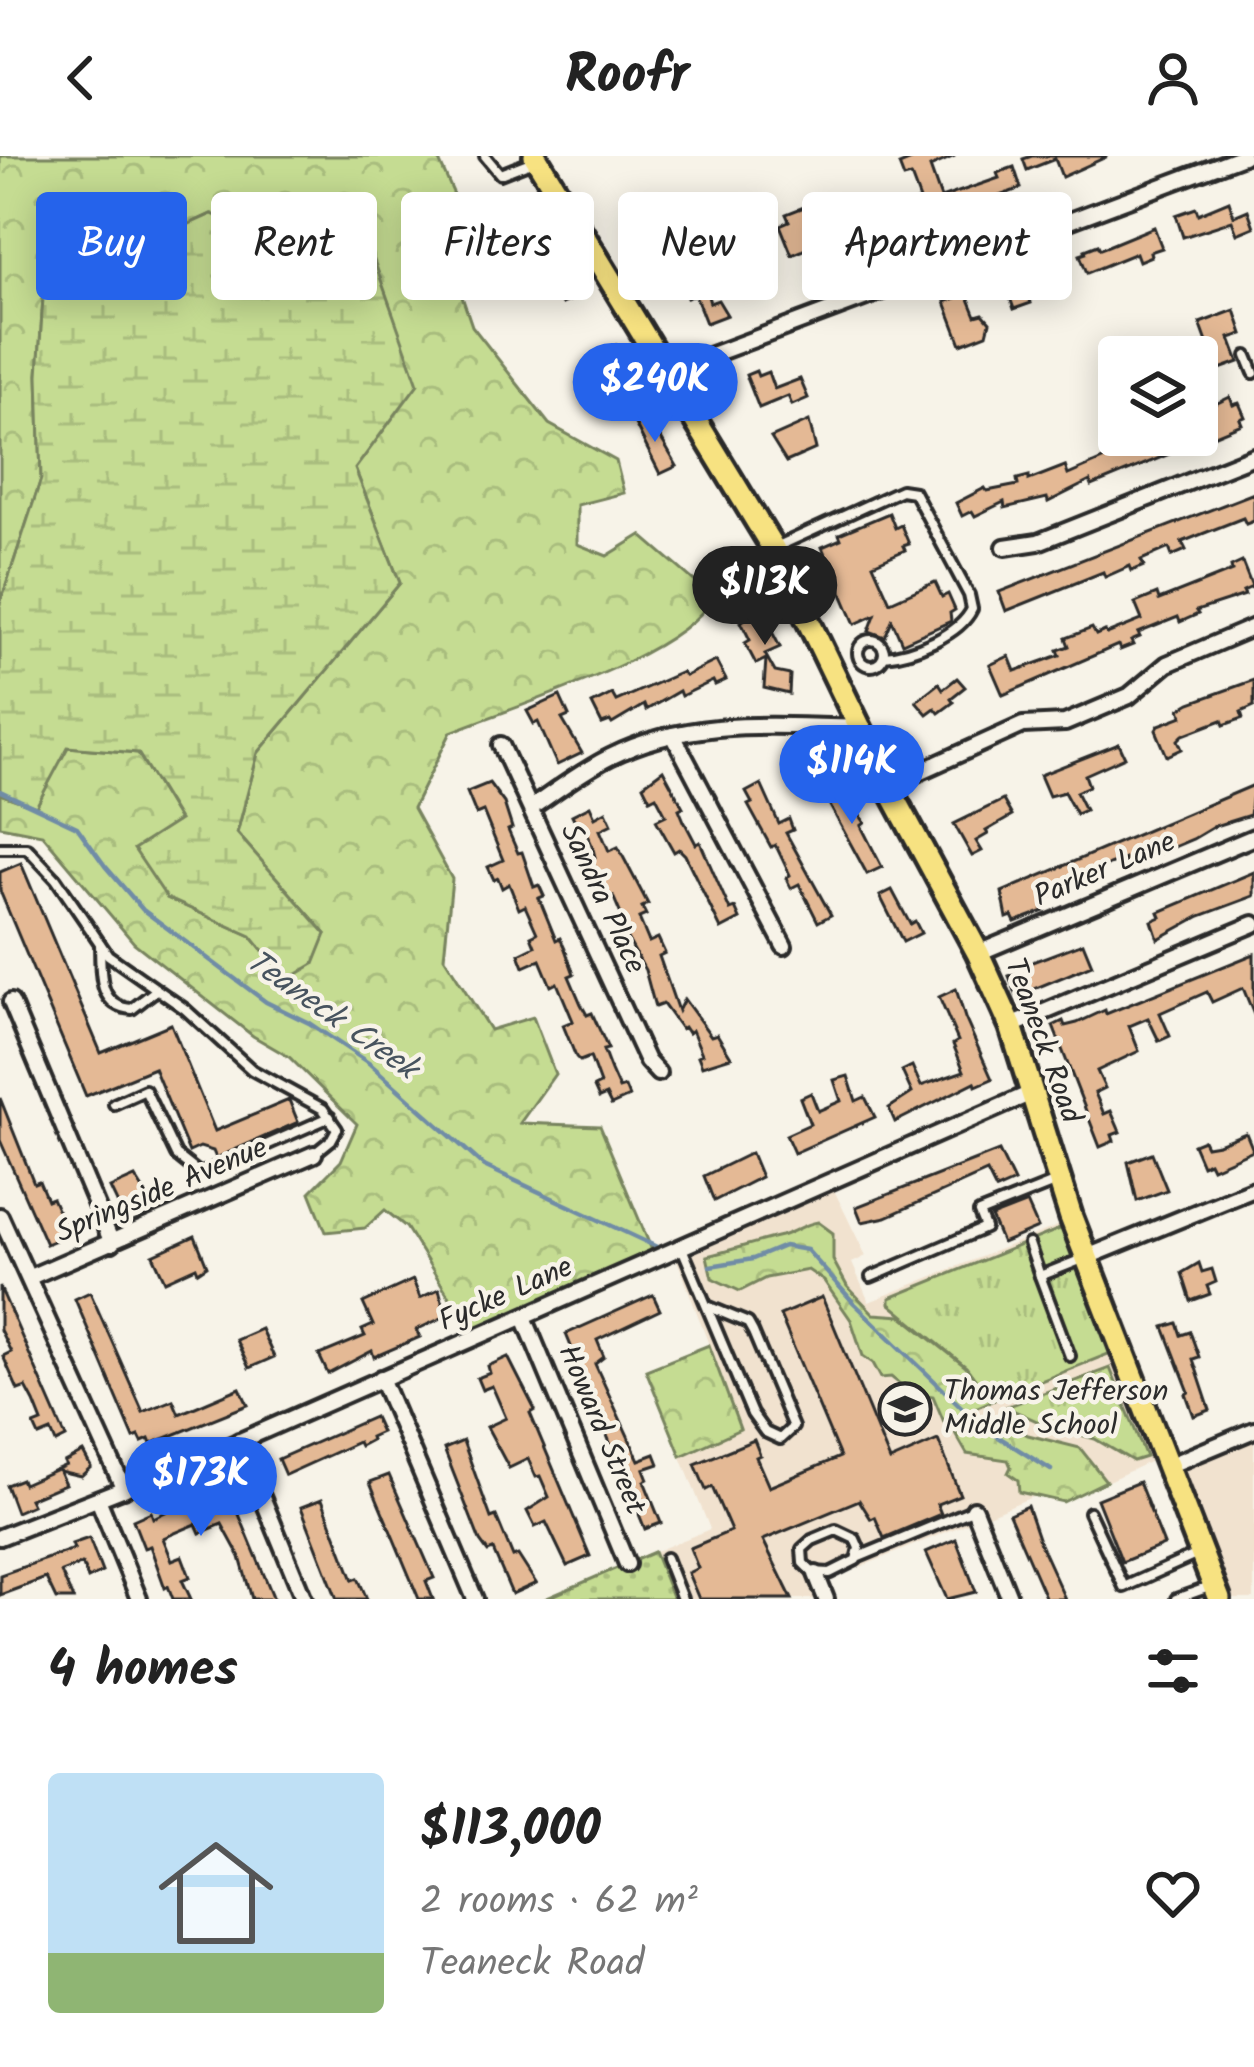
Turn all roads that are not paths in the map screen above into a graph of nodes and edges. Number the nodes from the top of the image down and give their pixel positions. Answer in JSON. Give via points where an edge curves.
{"nodes":[{"id":1,"x":485,"y":156,"type":"edge"},
{"id":2,"x":1243,"y":156,"type":"edge"},
{"id":3,"x":537,"y":158,"type":"edge"},
{"id":4,"x":1247,"y":356,"type":"dead end"},
{"id":5,"x":666,"y":372,"type":"junction"},
{"id":6,"x":1254,"y":373,"type":"edge"},
{"id":7,"x":1254,"y":456,"type":"edge"},
{"id":8,"x":773,"y":548,"type":"junction"},
{"id":9,"x":1005,"y":548,"type":"dead end"},
{"id":10,"x":1254,"y":627,"type":"edge"},
{"id":11,"x":884,"y":656,"type":"junction"},
{"id":12,"x":859,"y":658,"type":"junction"},
{"id":13,"x":834,"y":671,"type":"junction"},
{"id":14,"x":861,"y":728,"type":"junction"},
{"id":15,"x":673,"y":735,"type":"junction"},
{"id":16,"x":501,"y":745,"type":"dead end"},
{"id":17,"x":888,"y":786,"type":"junction"},
{"id":18,"x":531,"y":808,"type":"junction"},
{"id":19,"x":1254,"y":837,"type":"edge"},
{"id":20,"x":0,"y":848,"type":"edge"},
{"id":21,"x":1254,"y":924,"type":"edge"},
{"id":22,"x":100,"y":943,"type":"junction"},
{"id":23,"x":784,"y":946,"type":"dead end"},
{"id":24,"x":977,"y":953,"type":"junction"},
{"id":25,"x":155,"y":991,"type":"junction"},
{"id":26,"x":11,"y":1002,"type":"dead end"},
{"id":27,"x":1011,"y":1026,"type":"junction"},
{"id":28,"x":658,"y":1073,"type":"dead end"},
{"id":29,"x":1030,"y":1094,"type":"junction"},
{"id":30,"x":114,"y":1104,"type":"dead end"},
{"id":31,"x":330,"y":1118,"type":"junction"},
{"id":32,"x":314,"y":1154,"type":"joint"},
{"id":33,"x":1060,"y":1180,"type":"junction"},
{"id":34,"x":1254,"y":1189,"type":"edge"},
{"id":35,"x":0,"y":1216,"type":"edge"},
{"id":36,"x":112,"y":1243,"type":"junction"},
{"id":37,"x":1029,"y":1244,"type":"dead end"},
{"id":38,"x":682,"y":1248,"type":"junction"},
{"id":39,"x":1087,"y":1257,"type":"junction"},
{"id":40,"x":1040,"y":1276,"type":"junction"},
{"id":41,"x":30,"y":1277,"type":"junction"},
{"id":42,"x":872,"y":1277,"type":"dead end"},
{"id":43,"x":707,"y":1306,"type":"junction"},
{"id":44,"x":524,"y":1318,"type":"junction"},
{"id":45,"x":1070,"y":1356,"type":"dead end"},
{"id":46,"x":381,"y":1378,"type":"junction"},
{"id":47,"x":1254,"y":1430,"type":"edge"},
{"id":48,"x":238,"y":1441,"type":"junction"},
{"id":49,"x":1170,"y":1465,"type":"junction"},
{"id":50,"x":124,"y":1489,"type":"junction"},
{"id":51,"x":98,"y":1499,"type":"junction"},
{"id":52,"x":974,"y":1509,"type":"joint"},
{"id":53,"x":1089,"y":1512,"type":"dead end"},
{"id":54,"x":0,"y":1537,"type":"edge"},
{"id":55,"x":1201,"y":1552,"type":"junction"},
{"id":56,"x":857,"y":1557,"type":"junction"},
{"id":57,"x":666,"y":1558,"type":"dead end"},
{"id":58,"x":627,"y":1564,"type":"dead end"},
{"id":59,"x":816,"y":1574,"type":"junction"},
{"id":60,"x":1216,"y":1592,"type":"edge"},
{"id":61,"x":139,"y":1599,"type":"edge"},
{"id":62,"x":304,"y":1599,"type":"edge"},
{"id":63,"x":475,"y":1599,"type":"edge"},
{"id":64,"x":682,"y":1599,"type":"edge"},
{"id":65,"x":826,"y":1599,"type":"edge"},
{"id":66,"x":1010,"y":1599,"type":"edge"},
{"id":67,"x":1176,"y":1599,"type":"edge"}],
"edges":[{"from":1,"to":3,"type":"lane","via":[[500,173]]},
{"from":2,"to":5,"type":"street"},
{"from":3,"to":5,"type":"main road","name":"Teaneck Road"},
{"from":4,"to":6,"type":"lane"},
{"from":5,"to":8,"type":"main road","name":"Teaneck Road"},
{"from":7,"to":9,"type":"street"},
{"from":8,"to":11,"type":"lane","via":[[901,490],[914,492],[972,609],[958,628]]},
{"from":8,"to":13,"type":"main road","name":"Teaneck Road"},
{"from":10,"to":17,"type":"street","via":[[1167,664],[1130,696],[1065,723],[1023,725]]},
{"from":11,"to":12,"type":"lane","via":[[872,667]]},
{"from":11,"to":12,"type":"lane","via":[[881,644],[868,640]]},
{"from":12,"to":13,"type":"lane"},
{"from":13,"to":14,"type":"main road","name":"Teaneck Road"},
{"from":14,"to":15,"type":"street","via":[[735,724]]},
{"from":14,"to":17,"type":"main road","name":"Teaneck Road"},
{"from":15,"to":18,"type":"street","via":[[611,756]]},
{"from":15,"to":23,"type":"street"},
{"from":16,"to":18,"type":"street","name":"Sandra Place"},
{"from":17,"to":24,"type":"main road","name":"Teaneck Road"},
{"from":18,"to":28,"type":"street","name":"Sandra Place"},
{"from":19,"to":24,"type":"street","name":"Parker Lane"},
{"from":20,"to":22,"type":"lane","via":[[27,848],[39,859]]},
{"from":21,"to":27,"type":"street"},
{"from":22,"to":25,"type":"lane"},
{"from":22,"to":25,"type":"lane","via":[[102,986],[111,1001],[132,1009]]},
{"from":24,"to":27,"type":"main road","name":"Teaneck Road"},
{"from":25,"to":31,"type":"lane","via":[[252,1070]]},
{"from":26,"to":36,"type":"street"},
{"from":27,"to":29,"type":"main road","name":"Teaneck Road"},
{"from":29,"to":33,"type":"main road","name":"Teaneck Road"},
{"from":29,"to":38,"type":"street","name":"Fycke Lane"},
{"from":30,"to":31,"type":"lane","via":[[145,1090],[176,1155],[200,1174]]},
{"from":31,"to":32,"type":"lane","via":[[337,1129]]},
{"from":32,"to":36,"type":"street","name":"Springside Avenue"},
{"from":33,"to":39,"type":"main road","name":"Teaneck Road"},
{"from":33,"to":42,"type":"lane","via":[[980,1213],[985,1228]]},
{"from":34,"to":39,"type":"street"},
{"from":35,"to":41,"type":"street"},
{"from":36,"to":41,"type":"street","name":"Springside Avenue"},
{"from":37,"to":40,"type":"lane"},
{"from":38,"to":43,"type":"lane"},
{"from":38,"to":44,"type":"street","name":"Fycke Lane"},
{"from":39,"to":40,"type":"lane"},
{"from":39,"to":49,"type":"main road","name":"Teaneck Road"},
{"from":40,"to":45,"type":"lane"},
{"from":41,"to":50,"type":"street"},
{"from":43,"to":43,"type":"lane","via":[[752,1414],[780,1439],[793,1427],[753,1332]]},
{"from":44,"to":46,"type":"street","name":"Fycke Lane"},
{"from":44,"to":58,"type":"street","name":"Howard Street"},
{"from":46,"to":48,"type":"street","name":"Fycke Lane"},
{"from":46,"to":63,"type":"street"},
{"from":47,"to":49,"type":"street"},
{"from":48,"to":50,"type":"street","name":"Fycke Lane"},
{"from":48,"to":62,"type":"street"},
{"from":49,"to":55,"type":"main road","name":"Teaneck Road"},
{"from":50,"to":51,"type":"street","name":"Fycke Lane"},
{"from":51,"to":54,"type":"street","name":"Fycke Lane"},
{"from":51,"to":61,"type":"street"},
{"from":52,"to":56,"type":"lane"},
{"from":52,"to":66,"type":"street"},
{"from":53,"to":55,"type":"lane","via":[[1124,1587]]},
{"from":55,"to":60,"type":"main road","name":"Teaneck Road"},
{"from":56,"to":59,"type":"lane"},
{"from":56,"to":59,"type":"lane","via":[[852,1536],[830,1532],[802,1550]]},
{"from":57,"to":64,"type":"lane"},
{"from":59,"to":65,"type":"street"},
{"from":60,"to":67,"type":"lane"}]}
